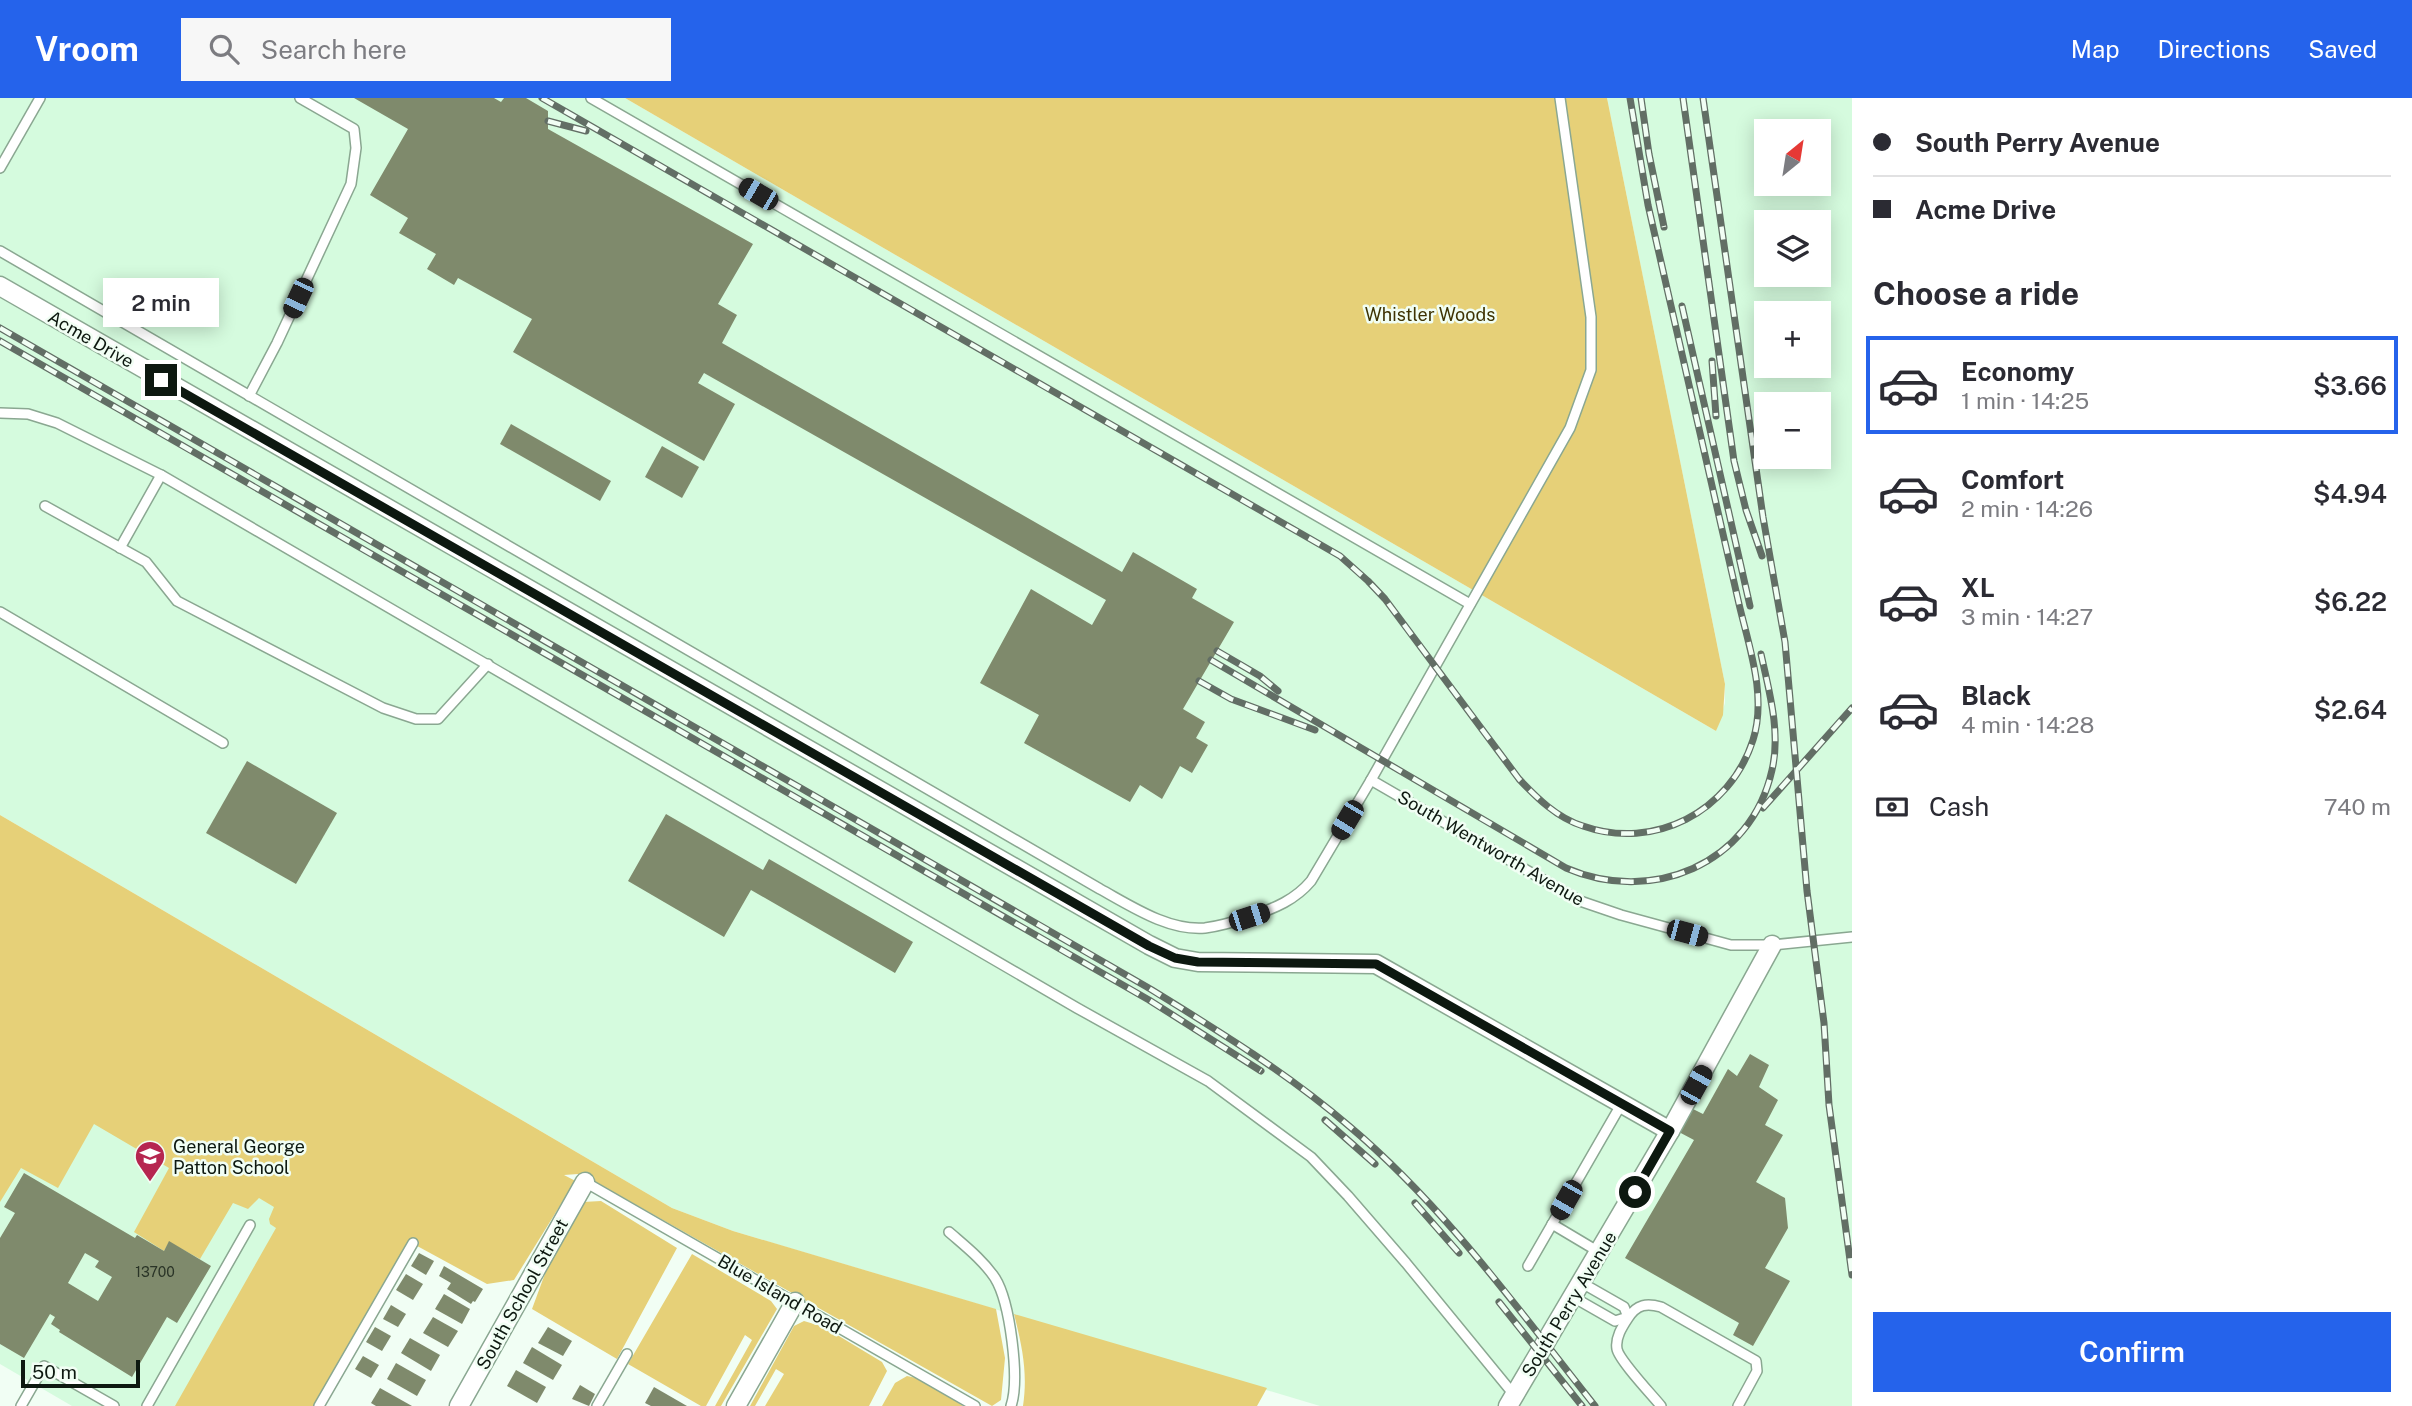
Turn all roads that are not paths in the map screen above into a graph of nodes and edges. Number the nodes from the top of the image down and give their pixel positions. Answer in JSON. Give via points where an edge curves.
{"nodes":[{"id":1,"x":40,"y":98,"type":"edge"},
{"id":2,"x":300,"y":98,"type":"edge"},
{"id":3,"x":591,"y":98,"type":"edge"},
{"id":4,"x":1560,"y":98,"type":"edge"},
{"id":5,"x":0,"y":168,"type":"edge"},
{"id":6,"x":0,"y":251,"type":"edge"},
{"id":7,"x":0,"y":286,"type":"edge"},
{"id":8,"x":249,"y":396,"type":"junction"},
{"id":9,"x":0,"y":413,"type":"edge"},
{"id":10,"x":161,"y":475,"type":"junction"},
{"id":11,"x":45,"y":506,"type":"dead end"},
{"id":12,"x":120,"y":548,"type":"junction"},
{"id":13,"x":1470,"y":604,"type":"junction"},
{"id":14,"x":0,"y":612,"type":"edge"},
{"id":15,"x":488,"y":664,"type":"junction"},
{"id":16,"x":223,"y":743,"type":"dead end"},
{"id":17,"x":1371,"y":780,"type":"junction"},
{"id":18,"x":1852,"y":937,"type":"edge"},
{"id":19,"x":1772,"y":945,"type":"junction"},
{"id":20,"x":1622,"y":1103,"type":"junction"},
{"id":21,"x":1670,"y":1131,"type":"junction"},
{"id":22,"x":585,"y":1182,"type":"joint"},
{"id":23,"x":1552,"y":1224,"type":"junction"},
{"id":24,"x":250,"y":1225,"type":"dead end"},
{"id":25,"x":949,"y":1232,"type":"dead end"},
{"id":26,"x":412,"y":1243,"type":"dead end"},
{"id":27,"x":1599,"y":1252,"type":"junction"},
{"id":28,"x":1528,"y":1266,"type":"dead end"},
{"id":29,"x":1577,"y":1290,"type":"junction"},
{"id":30,"x":795,"y":1303,"type":"junction"},
{"id":31,"x":1628,"y":1317,"type":"junction"},
{"id":32,"x":627,"y":1354,"type":"dead end"},
{"id":33,"x":1512,"y":1401,"type":"edge"},
{"id":34,"x":21,"y":1406,"type":"edge"},
{"id":35,"x":114,"y":1406,"type":"edge"},
{"id":36,"x":147,"y":1406,"type":"edge"},
{"id":37,"x":319,"y":1406,"type":"edge"},
{"id":38,"x":459,"y":1406,"type":"edge"},
{"id":39,"x":597,"y":1406,"type":"edge"},
{"id":40,"x":736,"y":1406,"type":"edge"},
{"id":41,"x":975,"y":1406,"type":"edge"},
{"id":42,"x":1011,"y":1406,"type":"edge"},
{"id":43,"x":1661,"y":1406,"type":"edge"},
{"id":44,"x":1738,"y":1406,"type":"edge"}],
"edges":[{"from":1,"to":5,"type":"lane"},
{"from":2,"to":8,"type":"lane","via":[[354,129],[351,184]]},
{"from":3,"to":13,"type":"lane"},
{"from":4,"to":13,"type":"lane","via":[[1591,317],[1591,370],[1570,428]]},
{"from":6,"to":8,"type":"lane"},
{"from":7,"to":20,"type":"street","name":"Acme Drive","via":[[1149,946],[1198,962],[1376,964]]},
{"from":8,"to":17,"type":"lane","via":[[1130,905],[1184,927],[1226,924],[1271,909],[1302,891]]},
{"from":9,"to":10,"type":"lane","via":[[28,414],[57,423]]},
{"from":10,"to":12,"type":"lane"},
{"from":10,"to":15,"type":"lane"},
{"from":11,"to":12,"type":"lane"},
{"from":12,"to":15,"type":"lane","via":[[145,562],[177,601],[383,708],[416,719],[438,719]]},
{"from":13,"to":17,"type":"lane"},
{"from":14,"to":16,"type":"lane"},
{"from":15,"to":33,"type":"lane","via":[[1208,1081],[1268,1124],[1311,1157],[1348,1196]]},
{"from":17,"to":19,"type":"lane","name":"South Wentworth Avenue","via":[[1580,901],[1731,944]]},
{"from":18,"to":19,"type":"lane","name":"South Wentworth Avenue"},
{"from":19,"to":21,"type":"street","name":"South Perry Avenue"},
{"from":20,"to":21,"type":"street"},
{"from":20,"to":23,"type":"lane"},
{"from":21,"to":27,"type":"street","name":"South Perry Avenue"},
{"from":22,"to":30,"type":"lane","name":"Blue Island Road"},
{"from":22,"to":38,"type":"street","name":"South School Street"},
{"from":23,"to":27,"type":"lane"},
{"from":23,"to":28,"type":"lane"},
{"from":24,"to":36,"type":"lane"},
{"from":25,"to":42,"type":"lane","via":[[997,1281],[1014,1360],[1016,1387]]},
{"from":26,"to":37,"type":"lane"},
{"from":27,"to":29,"type":"street","name":"South Perry Avenue"},
{"from":29,"to":31,"type":"lane","via":[[1624,1307]]},
{"from":29,"to":31,"type":"lane","via":[[1615,1321]]},
{"from":29,"to":33,"type":"street","name":"South Perry Avenue"},
{"from":30,"to":40,"type":"street"},
{"from":30,"to":41,"type":"lane","name":"Blue Island Road"},
{"from":31,"to":43,"type":"lane","via":[[1619,1334],[1618,1353]]},
{"from":31,"to":44,"type":"lane","via":[[1645,1304],[1661,1307],[1756,1361],[1757,1371]]},
{"from":32,"to":39,"type":"lane"},
{"from":34,"to":35,"type":"lane","via":[[44,1366]]}]}
